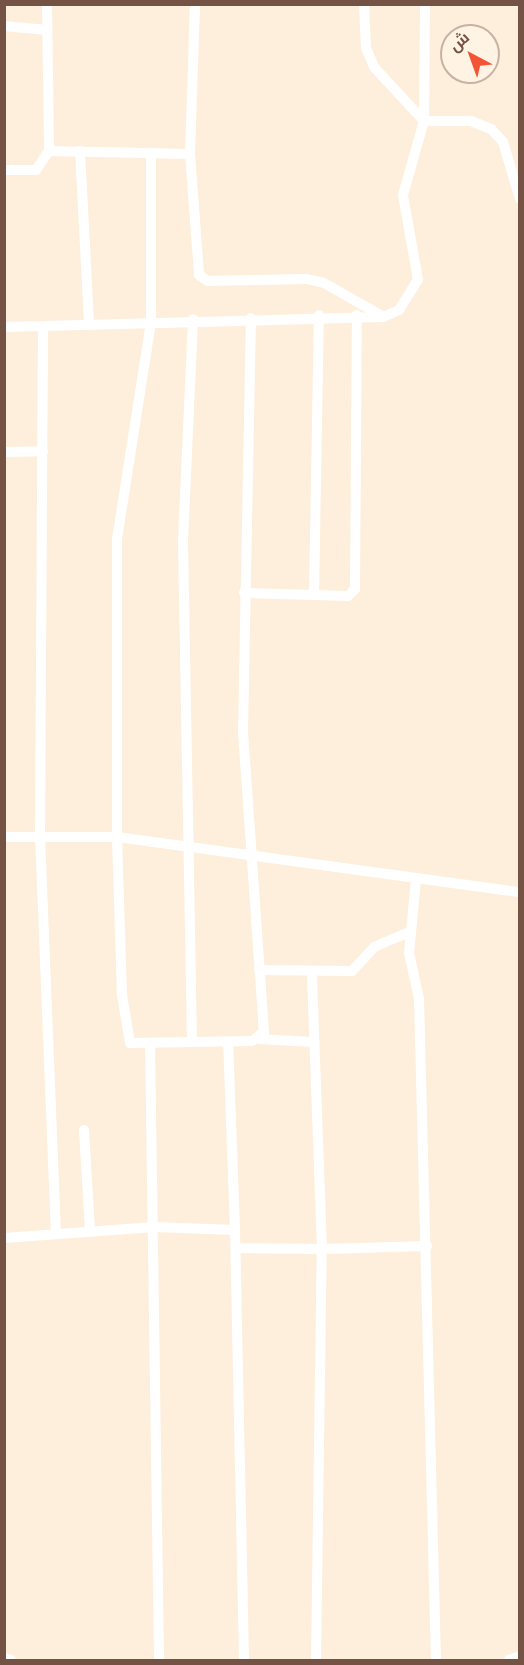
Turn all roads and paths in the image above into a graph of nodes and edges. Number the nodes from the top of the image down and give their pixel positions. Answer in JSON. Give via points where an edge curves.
{"nodes":[{"id":1,"x":47,"y":4,"type":"edge"},
{"id":2,"x":195,"y":4,"type":"edge"},
{"id":3,"x":364,"y":4,"type":"edge"},
{"id":4,"x":425,"y":4,"type":"edge"},
{"id":5,"x":4,"y":26,"type":"edge"},
{"id":6,"x":47,"y":30,"type":"junction"},
{"id":7,"x":424,"y":122,"type":"junction"},
{"id":8,"x":49,"y":151,"type":"junction"},
{"id":9,"x":80,"y":151,"type":"junction"},
{"id":10,"x":151,"y":153,"type":"junction"},
{"id":11,"x":190,"y":154,"type":"junction"},
{"id":12,"x":4,"y":170,"type":"edge"},
{"id":13,"x":519,"y":199,"type":"edge"},
{"id":14,"x":319,"y":315,"type":"junction"},
{"id":15,"x":357,"y":315,"type":"junction"},
{"id":16,"x":382,"y":316,"type":"junction"},
{"id":17,"x":251,"y":318,"type":"junction"},
{"id":18,"x":193,"y":320,"type":"junction"},
{"id":19,"x":151,"y":322,"type":"junction"},
{"id":20,"x":89,"y":324,"type":"junction"},
{"id":21,"x":43,"y":326,"type":"junction"},
{"id":22,"x":4,"y":327,"type":"edge"},
{"id":23,"x":43,"y":451,"type":"junction"},
{"id":24,"x":4,"y":452,"type":"edge"},
{"id":25,"x":244,"y":593,"type":"junction"},
{"id":26,"x":314,"y":595,"type":"junction"},
{"id":27,"x":40,"y":836,"type":"junction"},
{"id":28,"x":4,"y":837,"type":"edge"},
{"id":29,"x":117,"y":837,"type":"junction"},
{"id":30,"x":184,"y":847,"type":"junction"},
{"id":31,"x":250,"y":858,"type":"junction"},
{"id":32,"x":416,"y":879,"type":"junction"},
{"id":33,"x":519,"y":892,"type":"edge"},
{"id":34,"x":409,"y":932,"type":"junction"},
{"id":35,"x":259,"y":970,"type":"junction"},
{"id":36,"x":312,"y":971,"type":"junction"},
{"id":37,"x":259,"y":1039,"type":"junction"},
{"id":38,"x":192,"y":1042,"type":"junction"},
{"id":39,"x":228,"y":1042,"type":"junction"},
{"id":40,"x":314,"y":1042,"type":"junction"},
{"id":41,"x":150,"y":1043,"type":"junction"},
{"id":42,"x":84,"y":1130,"type":"dead end"},
{"id":43,"x":155,"y":1227,"type":"junction"},
{"id":44,"x":235,"y":1230,"type":"junction"},
{"id":45,"x":90,"y":1232,"type":"junction"},
{"id":46,"x":56,"y":1234,"type":"junction"},
{"id":47,"x":4,"y":1238,"type":"edge"},
{"id":48,"x":427,"y":1246,"type":"junction"},
{"id":49,"x":236,"y":1248,"type":"junction"},
{"id":50,"x":322,"y":1249,"type":"junction"},
{"id":51,"x":519,"y":1656,"type":"edge"},
{"id":52,"x":4,"y":1658,"type":"edge"},
{"id":53,"x":10,"y":1660,"type":"edge"},
{"id":54,"x":159,"y":1660,"type":"edge"},
{"id":55,"x":244,"y":1660,"type":"edge"},
{"id":56,"x":316,"y":1660,"type":"edge"},
{"id":57,"x":436,"y":1660,"type":"edge"},
{"id":58,"x":509,"y":1660,"type":"edge"}],
"edges":[{"from":1,"to":6,"type":"street"},
{"from":2,"to":11,"type":"street"},
{"from":3,"to":7,"type":"street","via":[[366,48],[374,68]]},
{"from":4,"to":7,"type":"street"},
{"from":5,"to":6,"type":"street"},
{"from":6,"to":8,"type":"street"},
{"from":7,"to":13,"type":"street","via":[[471,121],[491,129],[503,142]]},
{"from":7,"to":16,"type":"street","via":[[403,195],[418,280],[399,310]]},
{"from":8,"to":9,"type":"street"},
{"from":8,"to":12,"type":"street","via":[[36,170]]},
{"from":9,"to":10,"type":"street"},
{"from":9,"to":20,"type":"street"},
{"from":10,"to":11,"type":"street"},
{"from":10,"to":19,"type":"street"},
{"from":11,"to":16,"type":"street","via":[[197,270],[202,279],[307,279],[324,283]]},
{"from":14,"to":15,"type":"street"},
{"from":14,"to":17,"type":"street"},
{"from":14,"to":26,"type":"street"},
{"from":15,"to":16,"type":"street"},
{"from":15,"to":26,"type":"street","via":[[357,583],[348,596]]},
{"from":17,"to":18,"type":"street"},
{"from":17,"to":25,"type":"street"},
{"from":18,"to":19,"type":"street"},
{"from":18,"to":30,"type":"street","via":[[183,540]]},
{"from":19,"to":20,"type":"street"},
{"from":19,"to":29,"type":"street","via":[[117,538]]},
{"from":20,"to":21,"type":"street"},
{"from":21,"to":22,"type":"street"},
{"from":21,"to":23,"type":"street"},
{"from":23,"to":24,"type":"street"},
{"from":23,"to":27,"type":"street"},
{"from":25,"to":26,"type":"street"},
{"from":25,"to":31,"type":"street"},
{"from":27,"to":28,"type":"street"},
{"from":27,"to":29,"type":"street"},
{"from":27,"to":46,"type":"street"},
{"from":29,"to":30,"type":"street"},
{"from":29,"to":41,"type":"street","via":[[125,1037],[130,1043]]},
{"from":30,"to":31,"type":"street"},
{"from":30,"to":38,"type":"street"},
{"from":31,"to":32,"type":"street"},
{"from":31,"to":35,"type":"street"},
{"from":32,"to":33,"type":"street"},
{"from":32,"to":34,"type":"street"},
{"from":34,"to":36,"type":"street","via":[[374,946],[352,971]]},
{"from":34,"to":48,"type":"street","via":[[409,962],[419,999]]},
{"from":35,"to":36,"type":"street"},
{"from":35,"to":37,"type":"street","via":[[264,1032]]},
{"from":36,"to":40,"type":"street"},
{"from":37,"to":39,"type":"street"},
{"from":37,"to":40,"type":"street"},
{"from":38,"to":39,"type":"street"},
{"from":38,"to":41,"type":"street"},
{"from":39,"to":44,"type":"street"},
{"from":40,"to":50,"type":"street"},
{"from":41,"to":43,"type":"street"},
{"from":42,"to":45,"type":"street"},
{"from":43,"to":44,"type":"street"},
{"from":43,"to":45,"type":"street"},
{"from":43,"to":54,"type":"street"},
{"from":44,"to":49,"type":"street"},
{"from":45,"to":46,"type":"street"},
{"from":46,"to":47,"type":"street"},
{"from":48,"to":50,"type":"street"},
{"from":48,"to":57,"type":"street"},
{"from":49,"to":50,"type":"street"},
{"from":49,"to":55,"type":"street"},
{"from":50,"to":56,"type":"street"},
{"from":51,"to":58,"type":"street"},
{"from":52,"to":53,"type":"street"}]}
